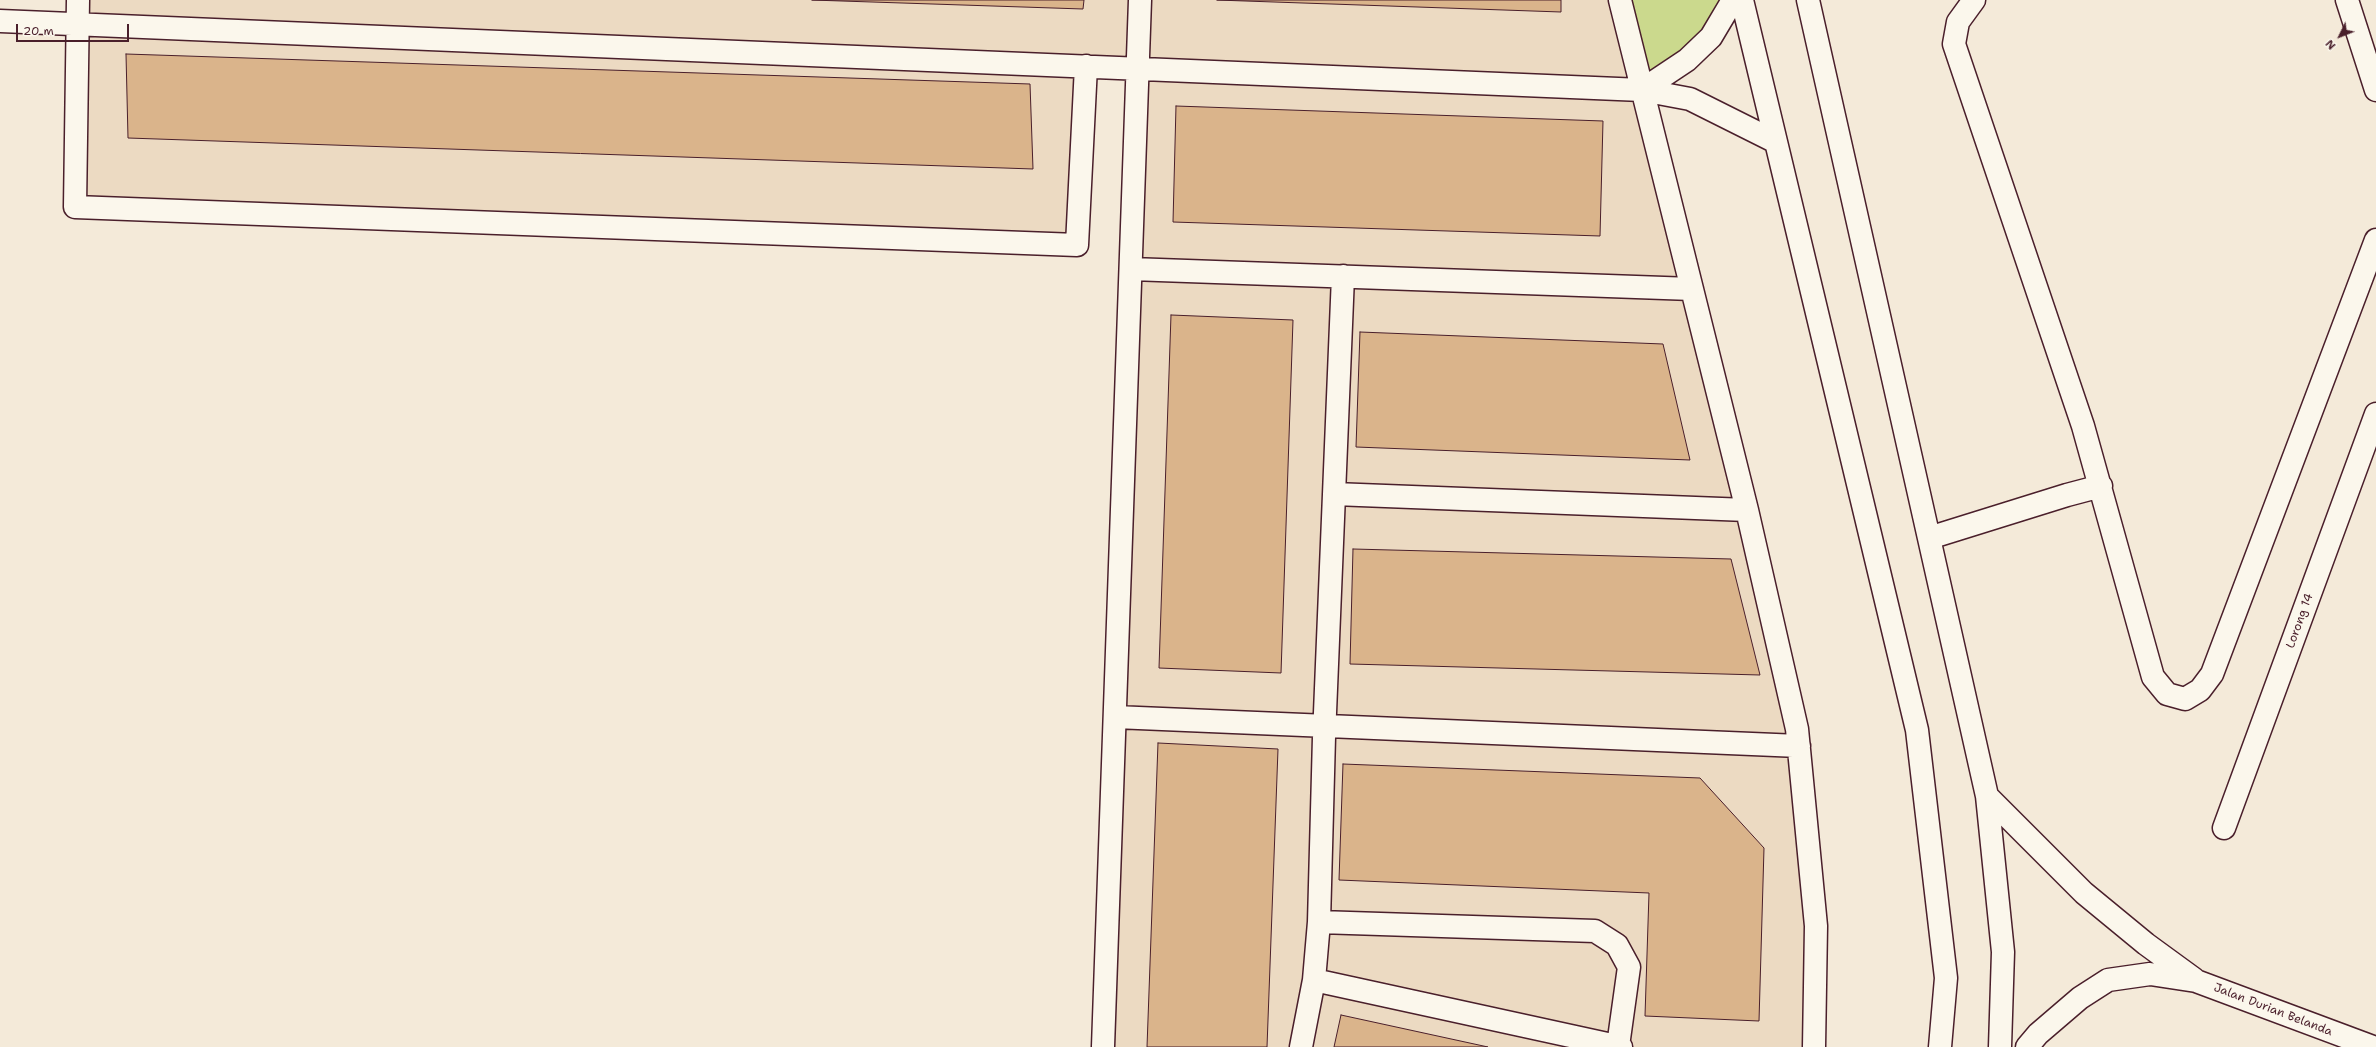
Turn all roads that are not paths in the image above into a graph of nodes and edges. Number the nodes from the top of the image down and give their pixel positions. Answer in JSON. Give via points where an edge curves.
{"nodes":[{"id":1,"x":78,"y":0,"type":"edge"},
{"id":2,"x":1140,"y":0,"type":"edge"},
{"id":3,"x":1620,"y":0,"type":"edge"},
{"id":4,"x":1733,"y":0,"type":"edge"},
{"id":5,"x":1742,"y":0,"type":"edge"},
{"id":6,"x":1808,"y":0,"type":"edge"},
{"id":7,"x":1974,"y":0,"type":"edge"},
{"id":8,"x":2348,"y":0,"type":"edge"},
{"id":9,"x":0,"y":20,"type":"edge"},
{"id":10,"x":76,"y":23,"type":"junction"},
{"id":11,"x":1086,"y":66,"type":"junction"},
{"id":12,"x":1138,"y":68,"type":"junction"},
{"id":13,"x":1642,"y":90,"type":"junction"},
{"id":14,"x":2376,"y":90,"type":"edge"},
{"id":15,"x":1776,"y":142,"type":"junction"},
{"id":16,"x":2376,"y":240,"type":"edge"},
{"id":17,"x":1132,"y":269,"type":"junction"},
{"id":18,"x":1343,"y":276,"type":"junction"},
{"id":19,"x":1692,"y":289,"type":"junction"},
{"id":20,"x":2376,"y":414,"type":"edge"},
{"id":21,"x":2101,"y":486,"type":"junction"},
{"id":22,"x":1334,"y":494,"type":"junction"},
{"id":23,"x":1747,"y":510,"type":"junction"},
{"id":24,"x":1929,"y":538,"type":"junction"},
{"id":25,"x":1115,"y":717,"type":"junction"},
{"id":26,"x":1325,"y":725,"type":"junction"},
{"id":27,"x":1799,"y":746,"type":"junction"},
{"id":28,"x":1987,"y":796,"type":"junction"},
{"id":29,"x":2224,"y":828,"type":"dead end"},
{"id":30,"x":1319,"y":922,"type":"junction"},
{"id":31,"x":1314,"y":980,"type":"junction"},
{"id":32,"x":2196,"y":981,"type":"junction"},
{"id":33,"x":1102,"y":1047,"type":"edge"},
{"id":34,"x":1301,"y":1047,"type":"edge"},
{"id":35,"x":1620,"y":1047,"type":"edge"},
{"id":36,"x":1814,"y":1047,"type":"edge"},
{"id":37,"x":1940,"y":1047,"type":"edge"},
{"id":38,"x":2000,"y":1047,"type":"edge"},
{"id":39,"x":2027,"y":1047,"type":"edge"},
{"id":40,"x":2373,"y":1047,"type":"edge"}],
"edges":[{"from":1,"to":10,"type":"street"},
{"from":2,"to":12,"type":"street"},
{"from":3,"to":13,"type":"street"},
{"from":4,"to":13,"type":"street","via":[[1711,37],[1687,60]]},
{"from":5,"to":15,"type":"street"},
{"from":6,"to":24,"type":"street"},
{"from":7,"to":21,"type":"street","via":[[1958,22],[1954,44]]},
{"from":8,"to":14,"type":"street"},
{"from":9,"to":10,"type":"street"},
{"from":10,"to":11,"type":"street"},
{"from":10,"to":11,"type":"street","via":[[75,206],[1077,244]]},
{"from":11,"to":12,"type":"street"},
{"from":12,"to":13,"type":"street"},
{"from":12,"to":17,"type":"street"},
{"from":13,"to":15,"type":"street","via":[[1690,99]]},
{"from":13,"to":19,"type":"street"},
{"from":15,"to":37,"type":"street","via":[[1917,730],[1946,978]]},
{"from":16,"to":21,"type":"street","via":[[2212,674],[2200,690],[2185,699],[2167,694],[2153,677]]},
{"from":17,"to":18,"type":"street"},
{"from":17,"to":25,"type":"street"},
{"from":18,"to":19,"type":"street"},
{"from":18,"to":22,"type":"street"},
{"from":19,"to":23,"type":"street"},
{"from":20,"to":29,"type":"street","name":"Lorong 14"},
{"from":21,"to":24,"type":"street"},
{"from":22,"to":23,"type":"street"},
{"from":22,"to":26,"type":"street"},
{"from":23,"to":27,"type":"street"},
{"from":24,"to":28,"type":"street"},
{"from":25,"to":26,"type":"street"},
{"from":25,"to":33,"type":"street"},
{"from":26,"to":27,"type":"street"},
{"from":26,"to":30,"type":"street"},
{"from":27,"to":36,"type":"street","via":[[1816,926]]},
{"from":28,"to":32,"type":"street","via":[[2084,893]]},
{"from":28,"to":38,"type":"street","via":[[2004,952]]},
{"from":30,"to":31,"type":"street"},
{"from":30,"to":35,"type":"street","via":[[1595,931],[1617,945],[1629,967]]},
{"from":31,"to":34,"type":"street"},
{"from":31,"to":35,"type":"street"},
{"from":32,"to":39,"type":"street","via":[[2150,974],[2108,980],[2080,998],[2038,1034]]},
{"from":32,"to":40,"type":"street","name":"Jalan Durian Belanda"}]}
